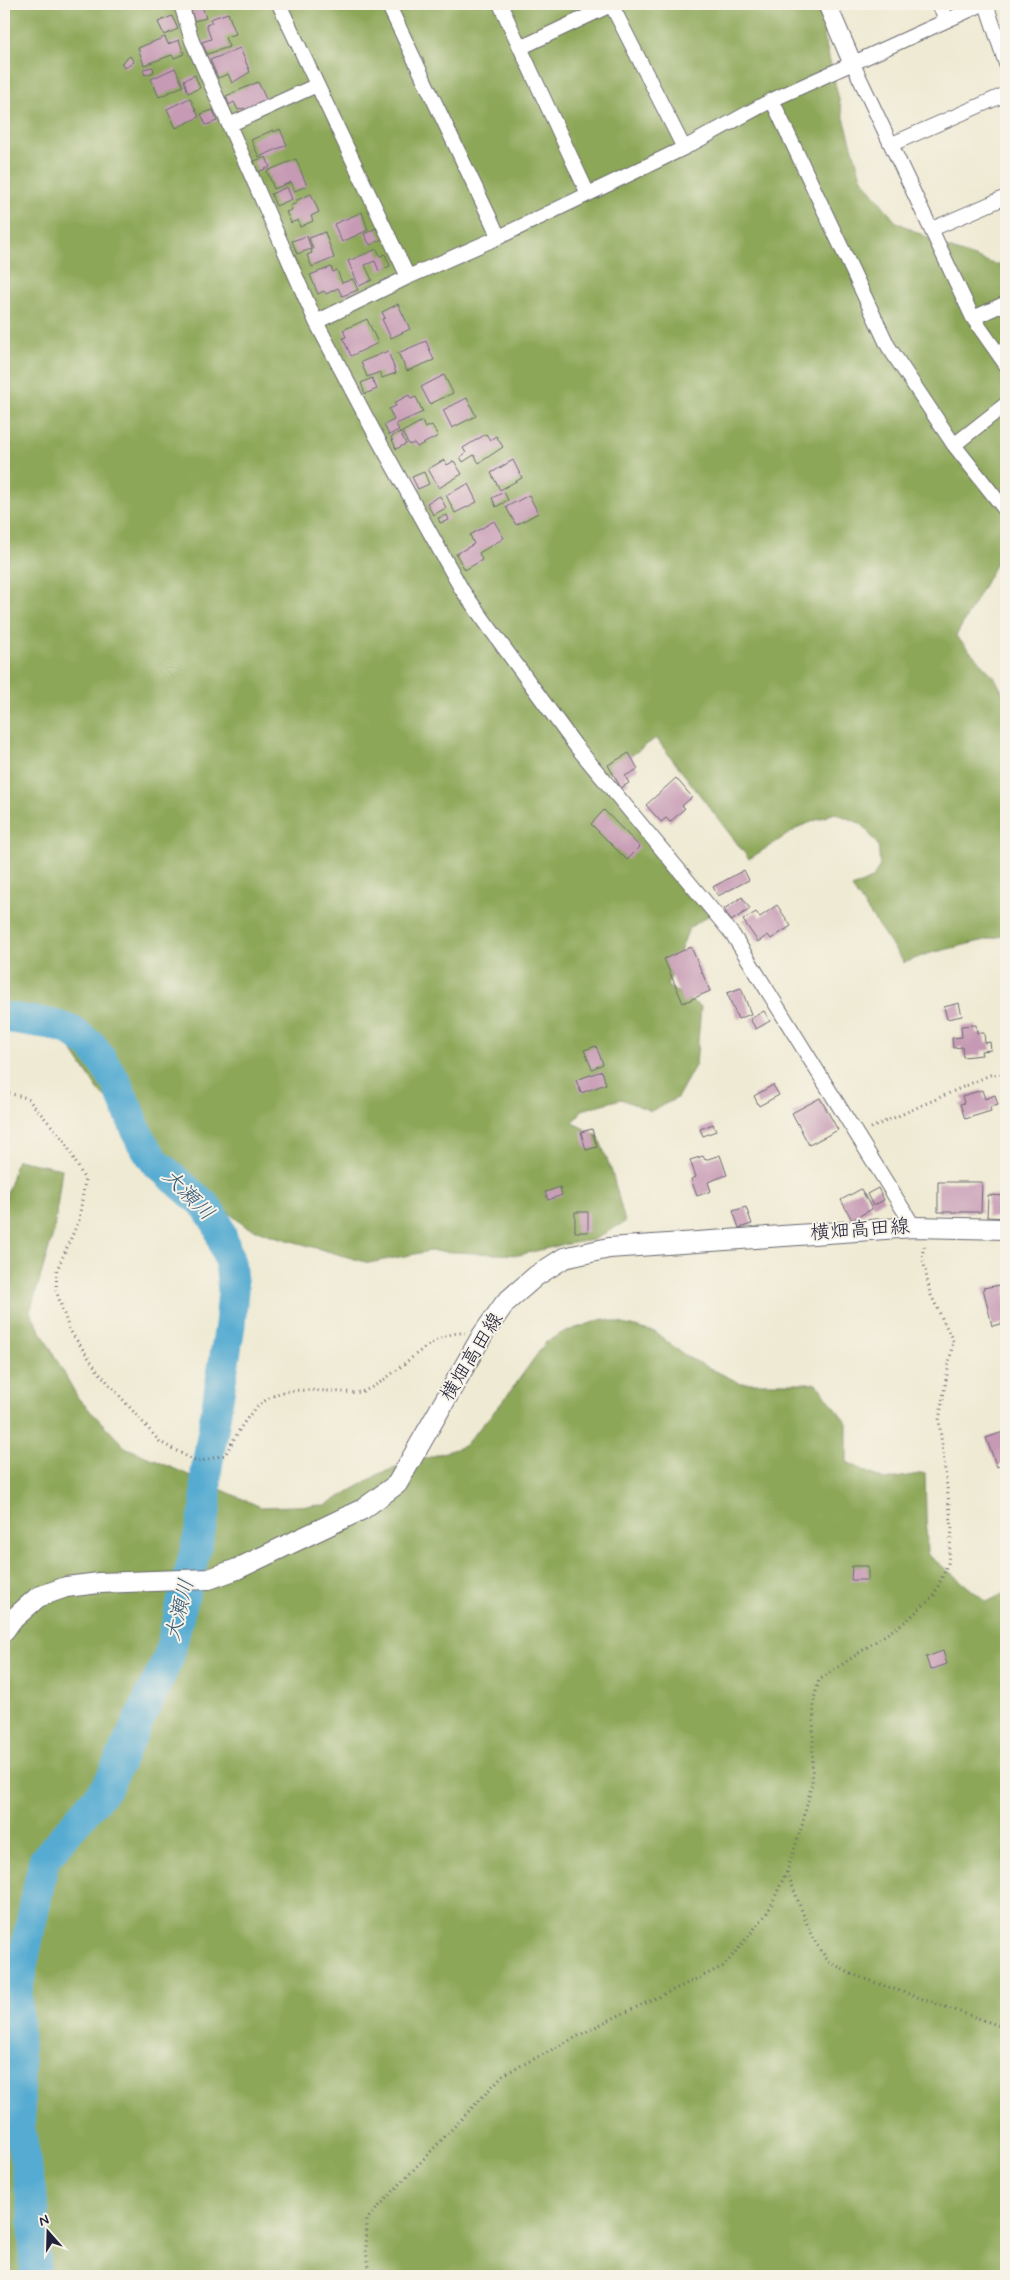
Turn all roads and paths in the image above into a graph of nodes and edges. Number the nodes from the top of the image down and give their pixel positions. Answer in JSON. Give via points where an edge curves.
{"nodes":[{"id":1,"x":182,"y":4,"type":"edge"},
{"id":2,"x":279,"y":4,"type":"edge"},
{"id":3,"x":388,"y":4,"type":"edge"},
{"id":4,"x":500,"y":4,"type":"edge"},
{"id":5,"x":611,"y":4,"type":"edge"},
{"id":6,"x":827,"y":4,"type":"edge"},
{"id":7,"x":939,"y":4,"type":"edge"},
{"id":8,"x":984,"y":4,"type":"edge"},
{"id":9,"x":946,"y":19,"type":"junction"},
{"id":10,"x":522,"y":47,"type":"junction"},
{"id":11,"x":852,"y":62,"type":"junction"},
{"id":12,"x":1006,"y":64,"type":"edge"},
{"id":13,"x":317,"y":85,"type":"junction"},
{"id":14,"x":1006,"y":94,"type":"edge"},
{"id":15,"x":772,"y":100,"type":"junction"},
{"id":16,"x":229,"y":125,"type":"junction"},
{"id":17,"x":892,"y":144,"type":"junction"},
{"id":18,"x":684,"y":148,"type":"junction"},
{"id":19,"x":588,"y":194,"type":"junction"},
{"id":20,"x":1006,"y":197,"type":"edge"},
{"id":21,"x":932,"y":229,"type":"junction"},
{"id":22,"x":499,"y":237,"type":"junction"},
{"id":23,"x":408,"y":277,"type":"junction"},
{"id":24,"x":1006,"y":303,"type":"edge"},
{"id":25,"x":973,"y":318,"type":"junction"},
{"id":26,"x":316,"y":322,"type":"junction"},
{"id":27,"x":1006,"y":365,"type":"edge"},
{"id":28,"x":1006,"y":404,"type":"edge"},
{"id":29,"x":954,"y":445,"type":"junction"},
{"id":30,"x":1006,"y":511,"type":"edge"},
{"id":31,"x":1006,"y":1074,"type":"edge"},
{"id":32,"x":4,"y":1092,"type":"edge"},
{"id":33,"x":856,"y":1135,"type":"junction"},
{"id":34,"x":921,"y":1226,"type":"junction"},
{"id":35,"x":1006,"y":1229,"type":"edge"},
{"id":36,"x":483,"y":1334,"type":"junction"},
{"id":37,"x":4,"y":1631,"type":"edge"},
{"id":38,"x":787,"y":1871,"type":"junction"},
{"id":39,"x":1006,"y":2028,"type":"edge"},
{"id":40,"x":371,"y":2276,"type":"edge"}],
"edges":[{"from":1,"to":16,"type":"street","via":[[192,41]]},
{"from":2,"to":13,"type":"street"},
{"from":3,"to":22,"type":"street"},
{"from":4,"to":10,"type":"street"},
{"from":5,"to":10,"type":"street"},
{"from":5,"to":18,"type":"street"},
{"from":6,"to":11,"type":"street"},
{"from":7,"to":9,"type":"street"},
{"from":8,"to":9,"type":"street"},
{"from":8,"to":12,"type":"street"},
{"from":9,"to":11,"type":"street"},
{"from":10,"to":19,"type":"street"},
{"from":11,"to":15,"type":"street"},
{"from":11,"to":17,"type":"street"},
{"from":13,"to":16,"type":"street"},
{"from":13,"to":23,"type":"street"},
{"from":14,"to":17,"type":"street"},
{"from":15,"to":18,"type":"street"},
{"from":15,"to":29,"type":"street","via":[[888,346]]},
{"from":16,"to":26,"type":"street"},
{"from":17,"to":21,"type":"street"},
{"from":18,"to":19,"type":"street"},
{"from":19,"to":22,"type":"street"},
{"from":20,"to":21,"type":"street"},
{"from":21,"to":25,"type":"street"},
{"from":22,"to":23,"type":"street"},
{"from":23,"to":26,"type":"street"},
{"from":24,"to":25,"type":"street"},
{"from":25,"to":27,"type":"street"},
{"from":26,"to":33,"type":"street","via":[[462,590],[575,745],[733,935],[819,1070]]},
{"from":28,"to":29,"type":"street"},
{"from":29,"to":30,"type":"street"},
{"from":31,"to":33,"type":"path","via":[[990,1075]]},
{"from":32,"to":36,"type":"path","via":[[27,1098],[64,1140],[85,1180],[79,1220],[57,1270],[56,1290],[68,1329],[97,1370],[160,1442],[196,1462],[225,1454],[252,1410],[276,1394],[360,1392],[386,1380],[422,1349],[454,1332]]},
{"from":33,"to":34,"type":"street"},
{"from":34,"to":35,"type":"main road","name":"横畑高田線"},
{"from":34,"to":36,"type":"main road","name":"横畑高田線","via":[[609,1248],[564,1258],[536,1276],[505,1304]]},
{"from":34,"to":38,"type":"path","via":[[922,1255],[930,1293],[953,1341],[939,1420],[952,1529],[948,1563],[934,1596],[906,1621],[819,1680],[814,1699],[812,1783]]},
{"from":36,"to":37,"type":"main road","name":"横畑高田線","via":[[397,1484],[362,1509],[238,1569],[209,1579],[66,1586],[38,1597]]},
{"from":38,"to":39,"type":"path","via":[[812,1937],[828,1961],[852,1974]]},
{"from":38,"to":40,"type":"path","via":[[768,1912],[724,1966],[503,2075],[367,2218],[366,2252]]}]}
